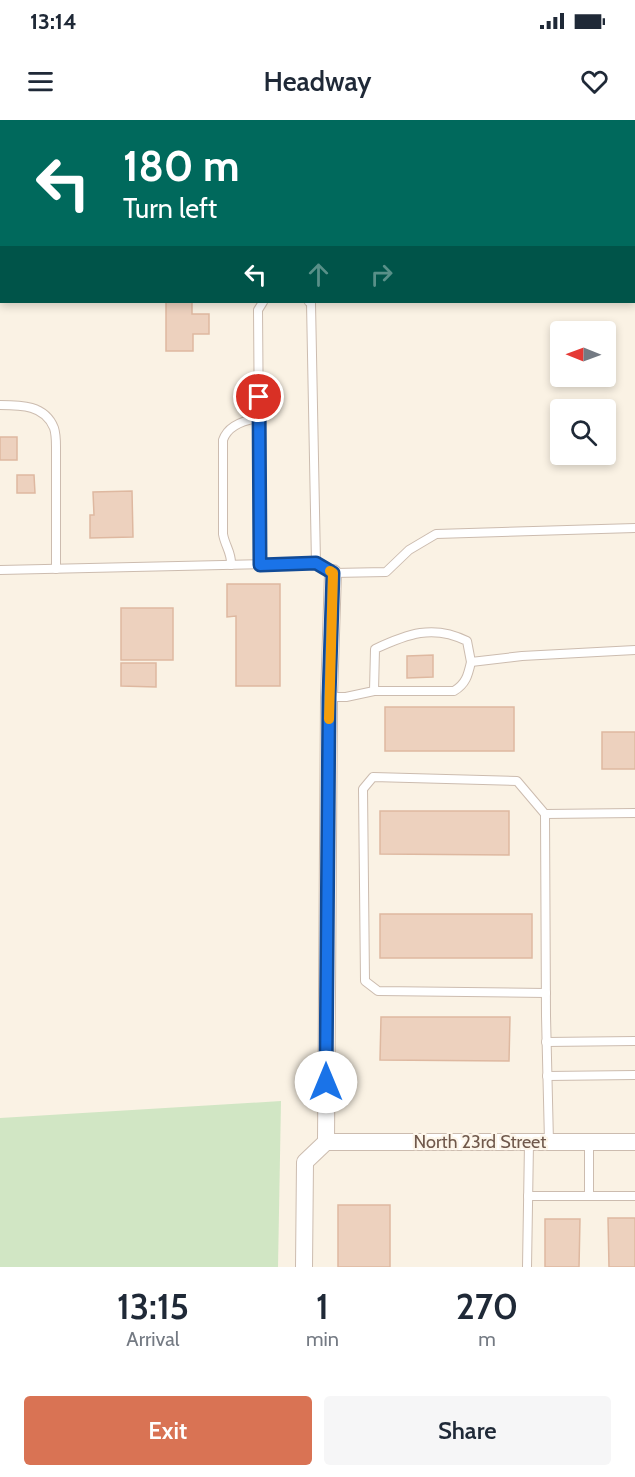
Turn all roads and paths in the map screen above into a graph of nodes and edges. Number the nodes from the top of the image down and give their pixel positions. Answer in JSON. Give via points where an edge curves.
{"nodes":[{"id":1,"x":262,"y":303,"type":"edge"},
{"id":2,"x":311,"y":303,"type":"edge"},
{"id":3,"x":0,"y":405,"type":"edge"},
{"id":4,"x":259,"y":418,"type":"junction"},
{"id":5,"x":635,"y":528,"type":"edge"},
{"id":6,"x":316,"y":563,"type":"junction"},
{"id":7,"x":231,"y":565,"type":"junction"},
{"id":8,"x":260,"y":565,"type":"junction"},
{"id":9,"x":56,"y":569,"type":"junction"},
{"id":10,"x":0,"y":570,"type":"edge"},
{"id":11,"x":333,"y":573,"type":"junction"},
{"id":12,"x":635,"y":650,"type":"edge"},
{"id":13,"x":471,"y":662,"type":"junction"},
{"id":14,"x":374,"y":691,"type":"junction"},
{"id":15,"x":329,"y":697,"type":"junction"},
{"id":16,"x":635,"y":813,"type":"edge"},
{"id":17,"x":545,"y":814,"type":"junction"},
{"id":18,"x":546,"y":993,"type":"junction"},
{"id":19,"x":635,"y":1041,"type":"edge"},
{"id":20,"x":546,"y":1042,"type":"junction"},
{"id":21,"x":635,"y":1075,"type":"edge"},
{"id":22,"x":547,"y":1076,"type":"junction"},
{"id":23,"x":326,"y":1142,"type":"junction"},
{"id":24,"x":589,"y":1142,"type":"junction"},
{"id":25,"x":635,"y":1142,"type":"edge"},
{"id":26,"x":529,"y":1143,"type":"junction"},
{"id":27,"x":549,"y":1143,"type":"junction"},
{"id":28,"x":528,"y":1196,"type":"junction"},
{"id":29,"x":589,"y":1196,"type":"junction"},
{"id":30,"x":635,"y":1196,"type":"edge"},
{"id":31,"x":304,"y":1267,"type":"edge"},
{"id":32,"x":527,"y":1267,"type":"edge"}],
"edges":[{"from":1,"to":4,"type":"lane","via":[[258,310]]},
{"from":2,"to":6,"type":"lane"},
{"from":3,"to":9,"type":"lane","via":[[33,407],[54,428]]},
{"from":4,"to":7,"type":"lane","via":[[225,432],[223,440],[223,534],[232,555]]},
{"from":4,"to":8,"type":"lane"},
{"from":5,"to":11,"type":"lane","via":[[436,534],[409,550],[386,572]]},
{"from":6,"to":8,"type":"lane"},
{"from":6,"to":11,"type":"lane"},
{"from":7,"to":8,"type":"lane"},
{"from":7,"to":9,"type":"lane"},
{"from":9,"to":10,"type":"lane"},
{"from":11,"to":15,"type":"street"},
{"from":12,"to":13,"type":"lane"},
{"from":13,"to":14,"type":"lane","via":[[462,687],[454,691]]},
{"from":13,"to":14,"type":"lane","via":[[467,641],[453,634],[426,632],[401,637],[375,649]]},
{"from":14,"to":15,"type":"lane"},
{"from":15,"to":23,"type":"street"},
{"from":16,"to":17,"type":"lane"},
{"from":17,"to":18,"type":"lane"},
{"from":17,"to":18,"type":"lane","via":[[517,781],[373,777],[363,789],[365,981],[378,991]]},
{"from":18,"to":20,"type":"lane"},
{"from":19,"to":20,"type":"lane"},
{"from":20,"to":22,"type":"lane"},
{"from":21,"to":22,"type":"lane"},
{"from":22,"to":27,"type":"lane"},
{"from":23,"to":26,"type":"street","name":"North 23rd Street"},
{"from":23,"to":31,"type":"street","via":[[305,1162]]},
{"from":24,"to":25,"type":"street","name":"North 23rd Street"},
{"from":24,"to":27,"type":"street","name":"North 23rd Street"},
{"from":24,"to":29,"type":"lane"},
{"from":26,"to":27,"type":"street","name":"North 23rd Street"},
{"from":26,"to":28,"type":"lane"},
{"from":28,"to":29,"type":"lane"},
{"from":28,"to":32,"type":"lane"},
{"from":29,"to":30,"type":"lane"}]}
